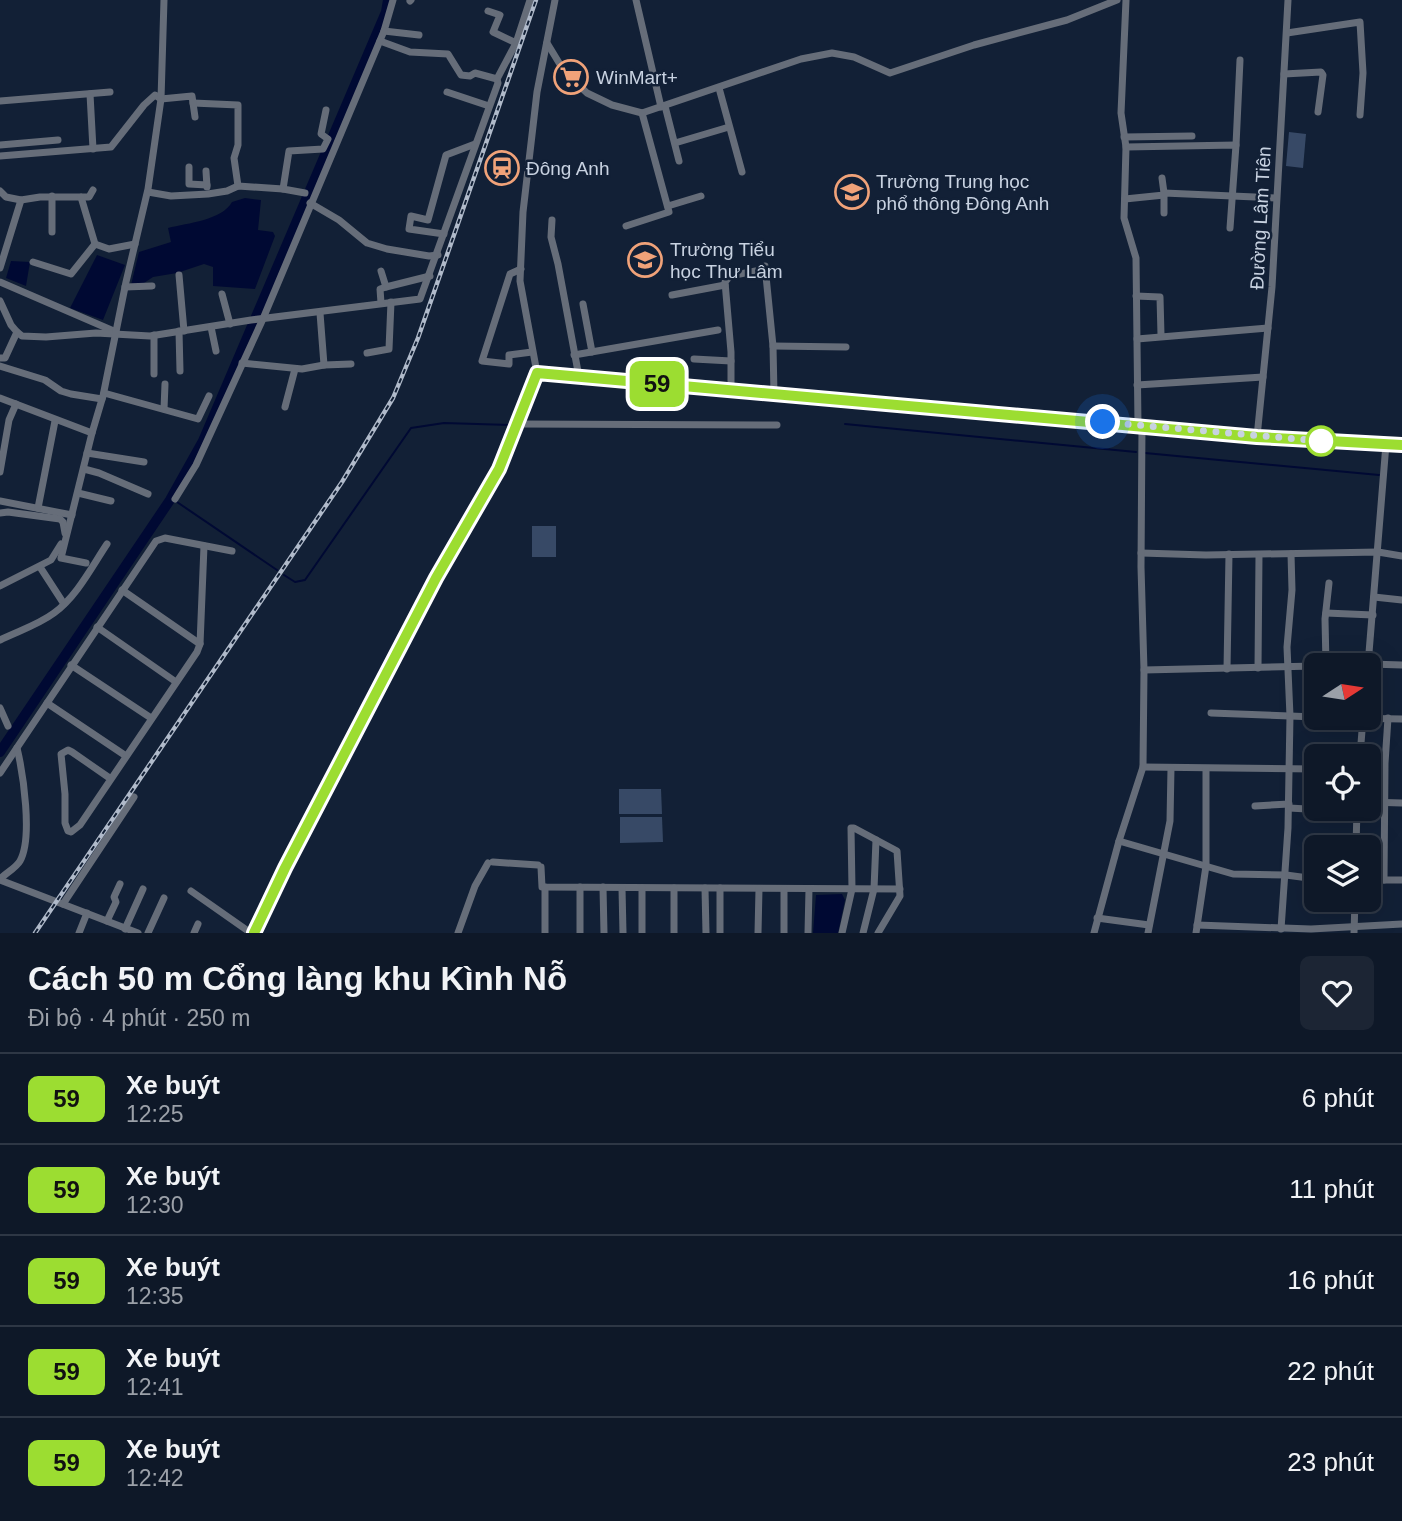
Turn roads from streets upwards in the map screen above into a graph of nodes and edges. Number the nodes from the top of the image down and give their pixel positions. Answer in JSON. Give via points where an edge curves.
{"nodes":[{"id":1,"x":164,"y":0,"type":"edge"},
{"id":2,"x":393,"y":0,"type":"edge"},
{"id":3,"x":530,"y":0,"type":"edge"},
{"id":4,"x":555,"y":0,"type":"edge"},
{"id":5,"x":636,"y":0,"type":"edge"},
{"id":6,"x":1117,"y":0,"type":"edge"},
{"id":7,"x":1126,"y":0,"type":"edge"},
{"id":8,"x":1288,"y":0,"type":"edge"},
{"id":9,"x":488,"y":11,"type":"dead end"},
{"id":10,"x":384,"y":32,"type":"junction"},
{"id":11,"x":1287,"y":33,"type":"junction"},
{"id":12,"x":419,"y":35,"type":"dead end"},
{"id":13,"x":380,"y":41,"type":"junction"},
{"id":14,"x":516,"y":43,"type":"junction"},
{"id":15,"x":547,"y":43,"type":"junction"},
{"id":16,"x":1240,"y":60,"type":"dead end"},
{"id":17,"x":1284,"y":74,"type":"junction"},
{"id":18,"x":497,"y":79,"type":"junction"},
{"id":19,"x":719,"y":88,"type":"junction"},
{"id":20,"x":447,"y":92,"type":"dead end"},
{"id":21,"x":110,"y":93,"type":"dead end"},
{"id":22,"x":90,"y":94,"type":"junction"},
{"id":23,"x":160,"y":99,"type":"junction"},
{"id":24,"x":0,"y":101,"type":"edge"},
{"id":25,"x":193,"y":103,"type":"junction"},
{"id":26,"x":489,"y":106,"type":"junction"},
{"id":27,"x":663,"y":107,"type":"junction"},
{"id":28,"x":326,"y":110,"type":"dead end"},
{"id":29,"x":1318,"y":112,"type":"dead end"},
{"id":30,"x":642,"y":113,"type":"junction"},
{"id":31,"x":1360,"y":115,"type":"dead end"},
{"id":32,"x":195,"y":117,"type":"dead end"},
{"id":33,"x":729,"y":127,"type":"junction"},
{"id":34,"x":1192,"y":136,"type":"dead end"},
{"id":35,"x":1124,"y":137,"type":"junction"},
{"id":36,"x":58,"y":140,"type":"dead end"},
{"id":37,"x":675,"y":143,"type":"junction"},
{"id":38,"x":475,"y":144,"type":"junction"},
{"id":39,"x":0,"y":145,"type":"edge"},
{"id":40,"x":1236,"y":145,"type":"junction"},
{"id":41,"x":1126,"y":148,"type":"junction"},
{"id":42,"x":93,"y":149,"type":"junction"},
{"id":43,"x":0,"y":156,"type":"edge"},
{"id":44,"x":679,"y":161,"type":"dead end"},
{"id":45,"x":189,"y":167,"type":"dead end"},
{"id":46,"x":206,"y":171,"type":"dead end"},
{"id":47,"x":743,"y":172,"type":"dead end"},
{"id":48,"x":1163,"y":178,"type":"dead end"},
{"id":49,"x":207,"y":185,"type":"junction"},
{"id":50,"x":238,"y":186,"type":"junction"},
{"id":51,"x":283,"y":189,"type":"junction"},
{"id":52,"x":93,"y":190,"type":"dead end"},
{"id":53,"x":0,"y":191,"type":"edge"},
{"id":54,"x":148,"y":192,"type":"junction"},
{"id":55,"x":305,"y":193,"type":"dead end"},
{"id":56,"x":208,"y":194,"type":"junction"},
{"id":57,"x":1164,"y":194,"type":"junction"},
{"id":58,"x":52,"y":196,"type":"junction"},
{"id":59,"x":701,"y":196,"type":"dead end"},
{"id":60,"x":1231,"y":196,"type":"junction"},
{"id":61,"x":81,"y":197,"type":"junction"},
{"id":62,"x":1276,"y":198,"type":"junction"},
{"id":63,"x":1125,"y":199,"type":"junction"},
{"id":64,"x":22,"y":200,"type":"junction"},
{"id":65,"x":310,"y":203,"type":"junction"},
{"id":66,"x":668,"y":206,"type":"junction"},
{"id":67,"x":1164,"y":213,"type":"dead end"},
{"id":68,"x":552,"y":220,"type":"dead end"},
{"id":69,"x":626,"y":226,"type":"dead end"},
{"id":70,"x":1230,"y":228,"type":"dead end"},
{"id":71,"x":52,"y":232,"type":"dead end"},
{"id":72,"x":444,"y":234,"type":"junction"},
{"id":73,"x":95,"y":244,"type":"junction"},
{"id":74,"x":135,"y":244,"type":"junction"},
{"id":75,"x":438,"y":255,"type":"junction"},
{"id":76,"x":33,"y":262,"type":"dead end"},
{"id":77,"x":0,"y":268,"type":"edge"},
{"id":78,"x":521,"y":269,"type":"junction"},
{"id":79,"x":382,"y":271,"type":"dead end"},
{"id":80,"x":178,"y":275,"type":"dead end"},
{"id":81,"x":430,"y":276,"type":"junction"},
{"id":82,"x":0,"y":282,"type":"edge"},
{"id":83,"x":725,"y":285,"type":"junction"},
{"id":84,"x":152,"y":286,"type":"dead end"},
{"id":85,"x":125,"y":287,"type":"junction"},
{"id":86,"x":386,"y":287,"type":"junction"},
{"id":87,"x":222,"y":294,"type":"dead end"},
{"id":88,"x":672,"y":295,"type":"dead end"},
{"id":89,"x":1136,"y":296,"type":"junction"},
{"id":90,"x":0,"y":301,"type":"edge"},
{"id":91,"x":391,"y":302,"type":"junction"},
{"id":92,"x":381,"y":303,"type":"junction"},
{"id":93,"x":583,"y":303,"type":"dead end"},
{"id":94,"x":320,"y":313,"type":"junction"},
{"id":95,"x":258,"y":321,"type":"junction"},
{"id":96,"x":230,"y":324,"type":"junction"},
{"id":97,"x":211,"y":327,"type":"junction"},
{"id":98,"x":1268,"y":328,"type":"junction"},
{"id":99,"x":718,"y":330,"type":"dead end"},
{"id":100,"x":181,"y":331,"type":"junction"},
{"id":101,"x":17,"y":332,"type":"junction"},
{"id":102,"x":116,"y":333,"type":"junction"},
{"id":103,"x":154,"y":335,"type":"junction"},
{"id":104,"x":1161,"y":335,"type":"junction"},
{"id":105,"x":1137,"y":339,"type":"junction"},
{"id":106,"x":773,"y":346,"type":"junction"},
{"id":107,"x":846,"y":347,"type":"dead end"},
{"id":108,"x":216,"y":351,"type":"dead end"},
{"id":109,"x":532,"y":352,"type":"junction"},
{"id":110,"x":592,"y":352,"type":"junction"},
{"id":111,"x":367,"y":353,"type":"dead end"},
{"id":112,"x":574,"y":355,"type":"junction"},
{"id":113,"x":0,"y":358,"type":"edge"},
{"id":114,"x":694,"y":359,"type":"dead end"},
{"id":115,"x":731,"y":361,"type":"junction"},
{"id":116,"x":242,"y":363,"type":"junction"},
{"id":117,"x":351,"y":364,"type":"dead end"},
{"id":118,"x":324,"y":365,"type":"junction"},
{"id":119,"x":0,"y":366,"type":"edge"},
{"id":120,"x":295,"y":369,"type":"junction"},
{"id":121,"x":180,"y":371,"type":"dead end"},
{"id":122,"x":537,"y":373,"type":"junction"},
{"id":123,"x":154,"y":374,"type":"dead end"},
{"id":124,"x":579,"y":377,"type":"junction"},
{"id":125,"x":1263,"y":377,"type":"junction"},
{"id":126,"x":165,"y":384,"type":"dead end"},
{"id":127,"x":1137,"y":385,"type":"junction"},
{"id":128,"x":731,"y":390,"type":"junction"},
{"id":129,"x":774,"y":394,"type":"junction"},
{"id":130,"x":103,"y":396,"type":"junction"},
{"id":131,"x":209,"y":396,"type":"dead end"},
{"id":132,"x":0,"y":398,"type":"edge"},
{"id":133,"x":16,"y":404,"type":"junction"},
{"id":134,"x":285,"y":407,"type":"dead end"},
{"id":135,"x":164,"y":409,"type":"junction"},
{"id":136,"x":55,"y":421,"type":"junction"},
{"id":137,"x":517,"y":424,"type":"junction"},
{"id":138,"x":776,"y":425,"type":"dead end"},
{"id":139,"x":1140,"y":426,"type":"junction"},
{"id":140,"x":92,"y":433,"type":"junction"},
{"id":141,"x":3,"y":436,"type":"edge"},
{"id":142,"x":1257,"y":437,"type":"junction"},
{"id":143,"x":1386,"y":444,"type":"junction"},
{"id":144,"x":1402,"y":445,"type":"edge"},
{"id":145,"x":87,"y":453,"type":"junction"},
{"id":146,"x":144,"y":462,"type":"dead end"},
{"id":147,"x":84,"y":469,"type":"junction"},
{"id":148,"x":0,"y":472,"type":"edge"},
{"id":149,"x":78,"y":493,"type":"junction"},
{"id":150,"x":148,"y":494,"type":"dead end"},
{"id":151,"x":175,"y":499,"type":"dead end"},
{"id":152,"x":0,"y":501,"type":"edge"},
{"id":153,"x":111,"y":501,"type":"dead end"},
{"id":154,"x":38,"y":508,"type":"junction"},
{"id":155,"x":0,"y":513,"type":"edge"},
{"id":156,"x":72,"y":515,"type":"junction"},
{"id":157,"x":107,"y":544,"type":"dead end"},
{"id":158,"x":204,"y":545,"type":"junction"},
{"id":159,"x":232,"y":551,"type":"dead end"},
{"id":160,"x":1378,"y":552,"type":"junction"},
{"id":161,"x":1141,"y":553,"type":"junction"},
{"id":162,"x":1229,"y":554,"type":"junction"},
{"id":163,"x":1291,"y":554,"type":"junction"},
{"id":164,"x":1259,"y":555,"type":"junction"},
{"id":165,"x":1402,"y":556,"type":"edge"},
{"id":166,"x":86,"y":563,"type":"dead end"},
{"id":167,"x":40,"y":567,"type":"junction"},
{"id":168,"x":1329,"y":583,"type":"dead end"},
{"id":169,"x":0,"y":586,"type":"edge"},
{"id":170,"x":122,"y":590,"type":"junction"},
{"id":171,"x":1374,"y":597,"type":"junction"},
{"id":172,"x":1402,"y":600,"type":"edge"},
{"id":173,"x":64,"y":604,"type":"junction"},
{"id":174,"x":1326,"y":613,"type":"junction"},
{"id":175,"x":1373,"y":615,"type":"junction"},
{"id":176,"x":97,"y":628,"type":"junction"},
{"id":177,"x":0,"y":640,"type":"edge"},
{"id":178,"x":200,"y":644,"type":"junction"},
{"id":179,"x":1326,"y":653,"type":"edge"},
{"id":180,"x":1370,"y":653,"type":"edge"},
{"id":181,"x":71,"y":665,"type":"junction"},
{"id":182,"x":1381,"y":665,"type":"edge"},
{"id":183,"x":1402,"y":665,"type":"edge"},
{"id":184,"x":1304,"y":666,"type":"edge"},
{"id":185,"x":1287,"y":667,"type":"junction"},
{"id":186,"x":1258,"y":668,"type":"junction"},
{"id":187,"x":1227,"y":669,"type":"junction"},
{"id":188,"x":1144,"y":670,"type":"junction"},
{"id":189,"x":176,"y":682,"type":"junction"},
{"id":190,"x":47,"y":703,"type":"junction"},
{"id":191,"x":0,"y":708,"type":"edge"},
{"id":192,"x":1211,"y":713,"type":"dead end"},
{"id":193,"x":1290,"y":716,"type":"junction"},
{"id":194,"x":1304,"y":717,"type":"edge"},
{"id":195,"x":151,"y":718,"type":"junction"},
{"id":196,"x":1381,"y":718,"type":"edge"},
{"id":197,"x":1388,"y":718,"type":"junction"},
{"id":198,"x":1402,"y":719,"type":"edge"},
{"id":199,"x":8,"y":726,"type":"dead end"},
{"id":200,"x":17,"y":748,"type":"junction"},
{"id":201,"x":125,"y":756,"type":"junction"},
{"id":202,"x":1143,"y":767,"type":"junction"},
{"id":203,"x":1171,"y":768,"type":"junction"},
{"id":204,"x":1206,"y":769,"type":"junction"},
{"id":205,"x":1290,"y":769,"type":"junction"},
{"id":206,"x":1304,"y":769,"type":"edge"},
{"id":207,"x":0,"y":773,"type":"edge"},
{"id":208,"x":111,"y":779,"type":"junction"},
{"id":209,"x":134,"y":797,"type":"dead end"},
{"id":210,"x":1381,"y":803,"type":"edge"},
{"id":211,"x":1384,"y":803,"type":"junction"},
{"id":212,"x":1402,"y":803,"type":"edge"},
{"id":213,"x":1255,"y":806,"type":"dead end"},
{"id":214,"x":1289,"y":806,"type":"junction"},
{"id":215,"x":1304,"y":808,"type":"edge"},
{"id":216,"x":876,"y":840,"type":"junction"},
{"id":217,"x":1119,"y":841,"type":"junction"},
{"id":218,"x":1163,"y":854,"type":"junction"},
{"id":219,"x":1206,"y":866,"type":"junction"},
{"id":220,"x":1286,"y":875,"type":"junction"},
{"id":221,"x":1304,"y":877,"type":"edge"},
{"id":222,"x":0,"y":879,"type":"edge"},
{"id":223,"x":1384,"y":880,"type":"joint"},
{"id":224,"x":1402,"y":880,"type":"edge"},
{"id":225,"x":120,"y":884,"type":"dead end"},
{"id":226,"x":545,"y":887,"type":"junction"},
{"id":227,"x":580,"y":887,"type":"junction"},
{"id":228,"x":603,"y":887,"type":"junction"},
{"id":229,"x":622,"y":888,"type":"junction"},
{"id":230,"x":642,"y":888,"type":"junction"},
{"id":231,"x":674,"y":888,"type":"junction"},
{"id":232,"x":705,"y":888,"type":"junction"},
{"id":233,"x":720,"y":888,"type":"junction"},
{"id":234,"x":143,"y":889,"type":"dead end"},
{"id":235,"x":759,"y":889,"type":"junction"},
{"id":236,"x":784,"y":889,"type":"junction"},
{"id":237,"x":810,"y":889,"type":"junction"},
{"id":238,"x":852,"y":889,"type":"junction"},
{"id":239,"x":874,"y":889,"type":"junction"},
{"id":240,"x":900,"y":889,"type":"junction"},
{"id":241,"x":191,"y":891,"type":"dead end"},
{"id":242,"x":164,"y":898,"type":"dead end"},
{"id":243,"x":63,"y":904,"type":"junction"},
{"id":244,"x":1355,"y":912,"type":"edge"},
{"id":245,"x":87,"y":913,"type":"junction"},
{"id":246,"x":1097,"y":918,"type":"junction"},
{"id":247,"x":111,"y":923,"type":"junction"},
{"id":248,"x":198,"y":924,"type":"dead end"},
{"id":249,"x":1402,"y":924,"type":"edge"},
{"id":250,"x":125,"y":929,"type":"junction"},
{"id":251,"x":1149,"y":929,"type":"edge"},
{"id":252,"x":1196,"y":929,"type":"edge"},
{"id":253,"x":1281,"y":929,"type":"junction"},
{"id":254,"x":1354,"y":930,"type":"edge"},
{"id":255,"x":79,"y":933,"type":"edge"},
{"id":256,"x":110,"y":933,"type":"edge"},
{"id":257,"x":138,"y":933,"type":"edge"},
{"id":258,"x":148,"y":933,"type":"edge"},
{"id":259,"x":194,"y":933,"type":"edge"},
{"id":260,"x":252,"y":933,"type":"edge"},
{"id":261,"x":458,"y":933,"type":"edge"},
{"id":262,"x":545,"y":933,"type":"edge"},
{"id":263,"x":580,"y":933,"type":"edge"},
{"id":264,"x":604,"y":933,"type":"edge"},
{"id":265,"x":623,"y":933,"type":"edge"},
{"id":266,"x":642,"y":933,"type":"edge"},
{"id":267,"x":674,"y":933,"type":"edge"},
{"id":268,"x":706,"y":933,"type":"edge"},
{"id":269,"x":720,"y":933,"type":"edge"},
{"id":270,"x":758,"y":933,"type":"edge"},
{"id":271,"x":784,"y":933,"type":"edge"},
{"id":272,"x":808,"y":933,"type":"edge"},
{"id":273,"x":842,"y":933,"type":"edge"},
{"id":274,"x":863,"y":933,"type":"edge"},
{"id":275,"x":878,"y":933,"type":"edge"},
{"id":276,"x":1094,"y":933,"type":"edge"}],
"edges":[{"from":1,"to":23,"type":"street"},
{"from":2,"to":10,"type":"street"},
{"from":3,"to":14,"type":"street"},
{"from":4,"to":15,"type":"street"},
{"from":5,"to":27,"type":"street"},
{"from":6,"to":19,"type":"street","via":[[1067,20],[890,73],[832,53]]},
{"from":7,"to":35,"type":"street"},
{"from":8,"to":11,"type":"street","name":"Đường Lâm Tiên"},
{"from":9,"to":14,"type":"street","via":[[500,15],[493,32]]},
{"from":10,"to":12,"type":"street"},
{"from":10,"to":13,"type":"street"},
{"from":11,"to":17,"type":"street","name":"Đường Lâm Tiên"},
{"from":11,"to":31,"type":"street","via":[[1360,22]]},
{"from":13,"to":18,"type":"street","via":[[410,52],[446,54],[461,75],[475,72]]},
{"from":13,"to":65,"type":"street"},
{"from":14,"to":18,"type":"street"},
{"from":15,"to":30,"type":"street","via":[[564,71],[587,93],[612,106]]},
{"from":15,"to":78,"type":"street","via":[[523,212]]},
{"from":16,"to":40,"type":"street"},
{"from":17,"to":29,"type":"street","via":[[1321,72]]},
{"from":17,"to":62,"type":"street","name":"Đường Lâm Tiên"},
{"from":18,"to":26,"type":"street"},
{"from":19,"to":27,"type":"street"},
{"from":19,"to":33,"type":"street"},
{"from":20,"to":26,"type":"street"},
{"from":21,"to":22,"type":"street"},
{"from":22,"to":24,"type":"street"},
{"from":22,"to":42,"type":"street"},
{"from":23,"to":25,"type":"street","via":[[192,96]]},
{"from":23,"to":42,"type":"street","via":[[155,95],[144,105],[111,147]]},
{"from":23,"to":54,"type":"street"},
{"from":25,"to":32,"type":"street"},
{"from":25,"to":50,"type":"street","via":[[238,105],[234,158]]},
{"from":26,"to":38,"type":"street"},
{"from":27,"to":30,"type":"street"},
{"from":27,"to":37,"type":"street"},
{"from":28,"to":51,"type":"street","via":[[321,134],[328,139],[323,149],[289,151]]},
{"from":30,"to":66,"type":"street"},
{"from":33,"to":37,"type":"street"},
{"from":33,"to":47,"type":"street"},
{"from":34,"to":35,"type":"street"},
{"from":35,"to":41,"type":"street"},
{"from":36,"to":39,"type":"street"},
{"from":37,"to":44,"type":"street"},
{"from":38,"to":72,"type":"street"},
{"from":38,"to":72,"type":"street","via":[[446,155],[428,220],[411,216],[409,229]]},
{"from":40,"to":41,"type":"street"},
{"from":40,"to":60,"type":"street"},
{"from":41,"to":63,"type":"street"},
{"from":42,"to":43,"type":"street"},
{"from":45,"to":49,"type":"street","via":[[189,184]]},
{"from":46,"to":49,"type":"street"},
{"from":48,"to":57,"type":"street"},
{"from":49,"to":56,"type":"street"},
{"from":50,"to":51,"type":"street"},
{"from":50,"to":56,"type":"street"},
{"from":51,"to":55,"type":"street"},
{"from":52,"to":61,"type":"street","via":[[92,196]]},
{"from":53,"to":64,"type":"street"},
{"from":54,"to":56,"type":"street"},
{"from":54,"to":74,"type":"street"},
{"from":57,"to":60,"type":"street"},
{"from":57,"to":63,"type":"street"},
{"from":57,"to":67,"type":"street"},
{"from":58,"to":61,"type":"street"},
{"from":58,"to":64,"type":"street"},
{"from":58,"to":71,"type":"street"},
{"from":59,"to":66,"type":"street"},
{"from":60,"to":62,"type":"street"},
{"from":60,"to":70,"type":"street"},
{"from":61,"to":73,"type":"street"},
{"from":62,"to":98,"type":"street","name":"Đường Lâm Tiên"},
{"from":63,"to":89,"type":"street","via":[[1124,218],[1136,258]]},
{"from":64,"to":77,"type":"street"},
{"from":65,"to":75,"type":"street","via":[[367,243]]},
{"from":65,"to":95,"type":"street"},
{"from":66,"to":69,"type":"street","via":[[670,212]]},
{"from":68,"to":112,"type":"street","via":[[551,237]]},
{"from":72,"to":75,"type":"street"},
{"from":73,"to":74,"type":"street","via":[[109,249]]},
{"from":73,"to":76,"type":"street","via":[[71,274]]},
{"from":74,"to":85,"type":"street"},
{"from":75,"to":81,"type":"street"},
{"from":78,"to":109,"type":"street"},
{"from":78,"to":109,"type":"street","via":[[510,274],[482,362],[509,364],[509,355]]},
{"from":79,"to":86,"type":"street"},
{"from":80,"to":100,"type":"street"},
{"from":81,"to":86,"type":"street"},
{"from":81,"to":91,"type":"street","via":[[420,299]]},
{"from":82,"to":102,"type":"street"},
{"from":83,"to":88,"type":"street"},
{"from":83,"to":106,"type":"street","via":[[730,276],[765,267]]},
{"from":83,"to":115,"type":"street"},
{"from":84,"to":85,"type":"street"},
{"from":85,"to":102,"type":"street"},
{"from":86,"to":92,"type":"street","via":[[380,289]]},
{"from":87,"to":96,"type":"street"},
{"from":89,"to":104,"type":"street","via":[[1160,297]]},
{"from":89,"to":105,"type":"street"},
{"from":90,"to":101,"type":"street"},
{"from":91,"to":92,"type":"street"},
{"from":91,"to":111,"type":"street","via":[[389,349]]},
{"from":92,"to":94,"type":"street"},
{"from":93,"to":110,"type":"street"},
{"from":94,"to":95,"type":"street"},
{"from":94,"to":118,"type":"street"},
{"from":95,"to":96,"type":"street"},
{"from":95,"to":116,"type":"street"},
{"from":96,"to":97,"type":"street"},
{"from":97,"to":100,"type":"street"},
{"from":97,"to":108,"type":"street"},
{"from":98,"to":104,"type":"street"},
{"from":98,"to":125,"type":"street","name":"Đường Lâm Tiên"},
{"from":99,"to":110,"type":"street"},
{"from":100,"to":103,"type":"street"},
{"from":100,"to":121,"type":"street"},
{"from":101,"to":102,"type":"street","via":[[46,337]]},
{"from":101,"to":113,"type":"street","via":[[5,358]]},
{"from":102,"to":103,"type":"street"},
{"from":102,"to":130,"type":"street"},
{"from":103,"to":123,"type":"street"},
{"from":104,"to":105,"type":"street"},
{"from":105,"to":127,"type":"street"},
{"from":106,"to":107,"type":"street"},
{"from":106,"to":129,"type":"street"},
{"from":109,"to":122,"type":"street"},
{"from":110,"to":112,"type":"street"},
{"from":112,"to":124,"type":"street"},
{"from":114,"to":115,"type":"street"},
{"from":115,"to":128,"type":"street"},
{"from":116,"to":120,"type":"street"},
{"from":116,"to":151,"type":"street","via":[[196,465]]},
{"from":117,"to":118,"type":"street"},
{"from":118,"to":120,"type":"street"},
{"from":119,"to":130,"type":"street","via":[[71,394]]},
{"from":120,"to":134,"type":"street"},
{"from":122,"to":124,"type":"street"},
{"from":122,"to":137,"type":"street"},
{"from":124,"to":128,"type":"street"},
{"from":125,"to":127,"type":"street"},
{"from":125,"to":142,"type":"street","name":"Đường Lâm Tiên"},
{"from":126,"to":135,"type":"street"},
{"from":127,"to":139,"type":"street"},
{"from":128,"to":129,"type":"street"},
{"from":129,"to":139,"type":"street"},
{"from":130,"to":135,"type":"street"},
{"from":130,"to":140,"type":"street"},
{"from":131,"to":135,"type":"street","via":[[198,419]]},
{"from":132,"to":133,"type":"street"},
{"from":133,"to":136,"type":"street"},
{"from":133,"to":141,"type":"street"},
{"from":136,"to":140,"type":"street"},
{"from":136,"to":154,"type":"street"},
{"from":137,"to":138,"type":"street"},
{"from":137,"to":260,"type":"street","via":[[499,469],[436,578]]},
{"from":139,"to":142,"type":"street"},
{"from":139,"to":161,"type":"street"},
{"from":140,"to":145,"type":"street"},
{"from":141,"to":148,"type":"street"},
{"from":142,"to":143,"type":"street"},
{"from":143,"to":144,"type":"street"},
{"from":143,"to":160,"type":"street"},
{"from":145,"to":146,"type":"street"},
{"from":145,"to":147,"type":"street"},
{"from":147,"to":149,"type":"street"},
{"from":147,"to":150,"type":"street"},
{"from":149,"to":153,"type":"street"},
{"from":149,"to":156,"type":"street"},
{"from":152,"to":154,"type":"street"},
{"from":154,"to":156,"type":"street"},
{"from":155,"to":167,"type":"street","via":[[63,522],[65,534],[59,550]]},
{"from":156,"to":166,"type":"street","via":[[61,558]]},
{"from":157,"to":173,"type":"street"},
{"from":158,"to":159,"type":"street"},
{"from":158,"to":170,"type":"street","via":[[160,539]]},
{"from":158,"to":178,"type":"street"},
{"from":160,"to":163,"type":"street"},
{"from":160,"to":165,"type":"street"},
{"from":160,"to":171,"type":"street"},
{"from":161,"to":162,"type":"street"},
{"from":161,"to":188,"type":"street"},
{"from":162,"to":164,"type":"street"},
{"from":162,"to":187,"type":"street"},
{"from":163,"to":164,"type":"street"},
{"from":163,"to":185,"type":"street"},
{"from":164,"to":186,"type":"street"},
{"from":167,"to":169,"type":"street"},
{"from":167,"to":173,"type":"street"},
{"from":168,"to":174,"type":"street"},
{"from":170,"to":176,"type":"street"},
{"from":170,"to":178,"type":"street"},
{"from":171,"to":172,"type":"street"},
{"from":171,"to":175,"type":"street"},
{"from":173,"to":177,"type":"street"},
{"from":174,"to":175,"type":"street"},
{"from":174,"to":179,"type":"street"},
{"from":175,"to":180,"type":"street"},
{"from":176,"to":181,"type":"street"},
{"from":176,"to":189,"type":"street"},
{"from":178,"to":189,"type":"street"},
{"from":181,"to":190,"type":"street"},
{"from":181,"to":195,"type":"street"},
{"from":182,"to":183,"type":"street"},
{"from":184,"to":185,"type":"street"},
{"from":185,"to":186,"type":"street"},
{"from":185,"to":193,"type":"street"},
{"from":186,"to":187,"type":"street"},
{"from":187,"to":188,"type":"street"},
{"from":188,"to":202,"type":"street"},
{"from":189,"to":195,"type":"street"},
{"from":190,"to":200,"type":"street"},
{"from":190,"to":201,"type":"street"},
{"from":191,"to":199,"type":"street"},
{"from":192,"to":193,"type":"street"},
{"from":193,"to":194,"type":"street"},
{"from":193,"to":205,"type":"street"},
{"from":195,"to":201,"type":"street"},
{"from":196,"to":197,"type":"street"},
{"from":197,"to":198,"type":"street"},
{"from":197,"to":211,"type":"street"},
{"from":200,"to":207,"type":"street"},
{"from":200,"to":222,"type":"street","via":[[24,774],[25,849],[19,862]]},
{"from":201,"to":208,"type":"street"},
{"from":202,"to":203,"type":"street"},
{"from":202,"to":217,"type":"street"},
{"from":203,"to":204,"type":"street"},
{"from":203,"to":218,"type":"street","via":[[1170,821]]},
{"from":204,"to":205,"type":"street"},
{"from":204,"to":219,"type":"street"},
{"from":205,"to":206,"type":"street"},
{"from":205,"to":214,"type":"street"},
{"from":208,"to":208,"type":"street","via":[[72,752],[61,754],[68,831],[80,825]]},
{"from":209,"to":243,"type":"street"},
{"from":210,"to":211,"type":"street"},
{"from":211,"to":212,"type":"street"},
{"from":211,"to":223,"type":"street"},
{"from":213,"to":214,"type":"street"},
{"from":214,"to":215,"type":"street"},
{"from":214,"to":220,"type":"street"},
{"from":216,"to":238,"type":"street","via":[[851,828]]},
{"from":216,"to":239,"type":"street"},
{"from":216,"to":240,"type":"street","via":[[897,851]]},
{"from":217,"to":218,"type":"street"},
{"from":217,"to":246,"type":"street"},
{"from":218,"to":219,"type":"street"},
{"from":218,"to":251,"type":"street"},
{"from":219,"to":220,"type":"street","via":[[1233,874]]},
{"from":219,"to":252,"type":"street"},
{"from":220,"to":221,"type":"street"},
{"from":220,"to":253,"type":"street"},
{"from":222,"to":243,"type":"street"},
{"from":223,"to":224,"type":"street"},
{"from":225,"to":247,"type":"street"},
{"from":226,"to":227,"type":"street"},
{"from":226,"to":261,"type":"street","via":[[539,866],[490,863],[475,886]]},
{"from":226,"to":262,"type":"street"},
{"from":227,"to":228,"type":"street"},
{"from":227,"to":263,"type":"street"},
{"from":228,"to":229,"type":"street"},
{"from":228,"to":264,"type":"street"},
{"from":229,"to":230,"type":"street"},
{"from":229,"to":265,"type":"street"},
{"from":230,"to":231,"type":"street"},
{"from":230,"to":266,"type":"street"},
{"from":231,"to":232,"type":"street"},
{"from":231,"to":267,"type":"street"},
{"from":232,"to":233,"type":"street"},
{"from":232,"to":268,"type":"street"},
{"from":233,"to":235,"type":"street"},
{"from":233,"to":269,"type":"street"},
{"from":234,"to":250,"type":"street"},
{"from":235,"to":236,"type":"street"},
{"from":235,"to":270,"type":"street"},
{"from":236,"to":237,"type":"street"},
{"from":236,"to":271,"type":"street"},
{"from":237,"to":238,"type":"street"},
{"from":237,"to":272,"type":"street"},
{"from":238,"to":239,"type":"street"},
{"from":238,"to":273,"type":"street"},
{"from":239,"to":240,"type":"street"},
{"from":239,"to":274,"type":"street"},
{"from":240,"to":275,"type":"street","via":[[901,896]]},
{"from":241,"to":260,"type":"street"},
{"from":242,"to":258,"type":"street"},
{"from":243,"to":245,"type":"street"},
{"from":244,"to":254,"type":"street"},
{"from":245,"to":247,"type":"street"},
{"from":245,"to":255,"type":"street"},
{"from":246,"to":251,"type":"street"},
{"from":246,"to":276,"type":"street"},
{"from":247,"to":250,"type":"street"},
{"from":247,"to":256,"type":"street"},
{"from":248,"to":259,"type":"street"},
{"from":249,"to":254,"type":"street"},
{"from":250,"to":257,"type":"street"},
{"from":252,"to":253,"type":"street"},
{"from":253,"to":254,"type":"street"}]}
